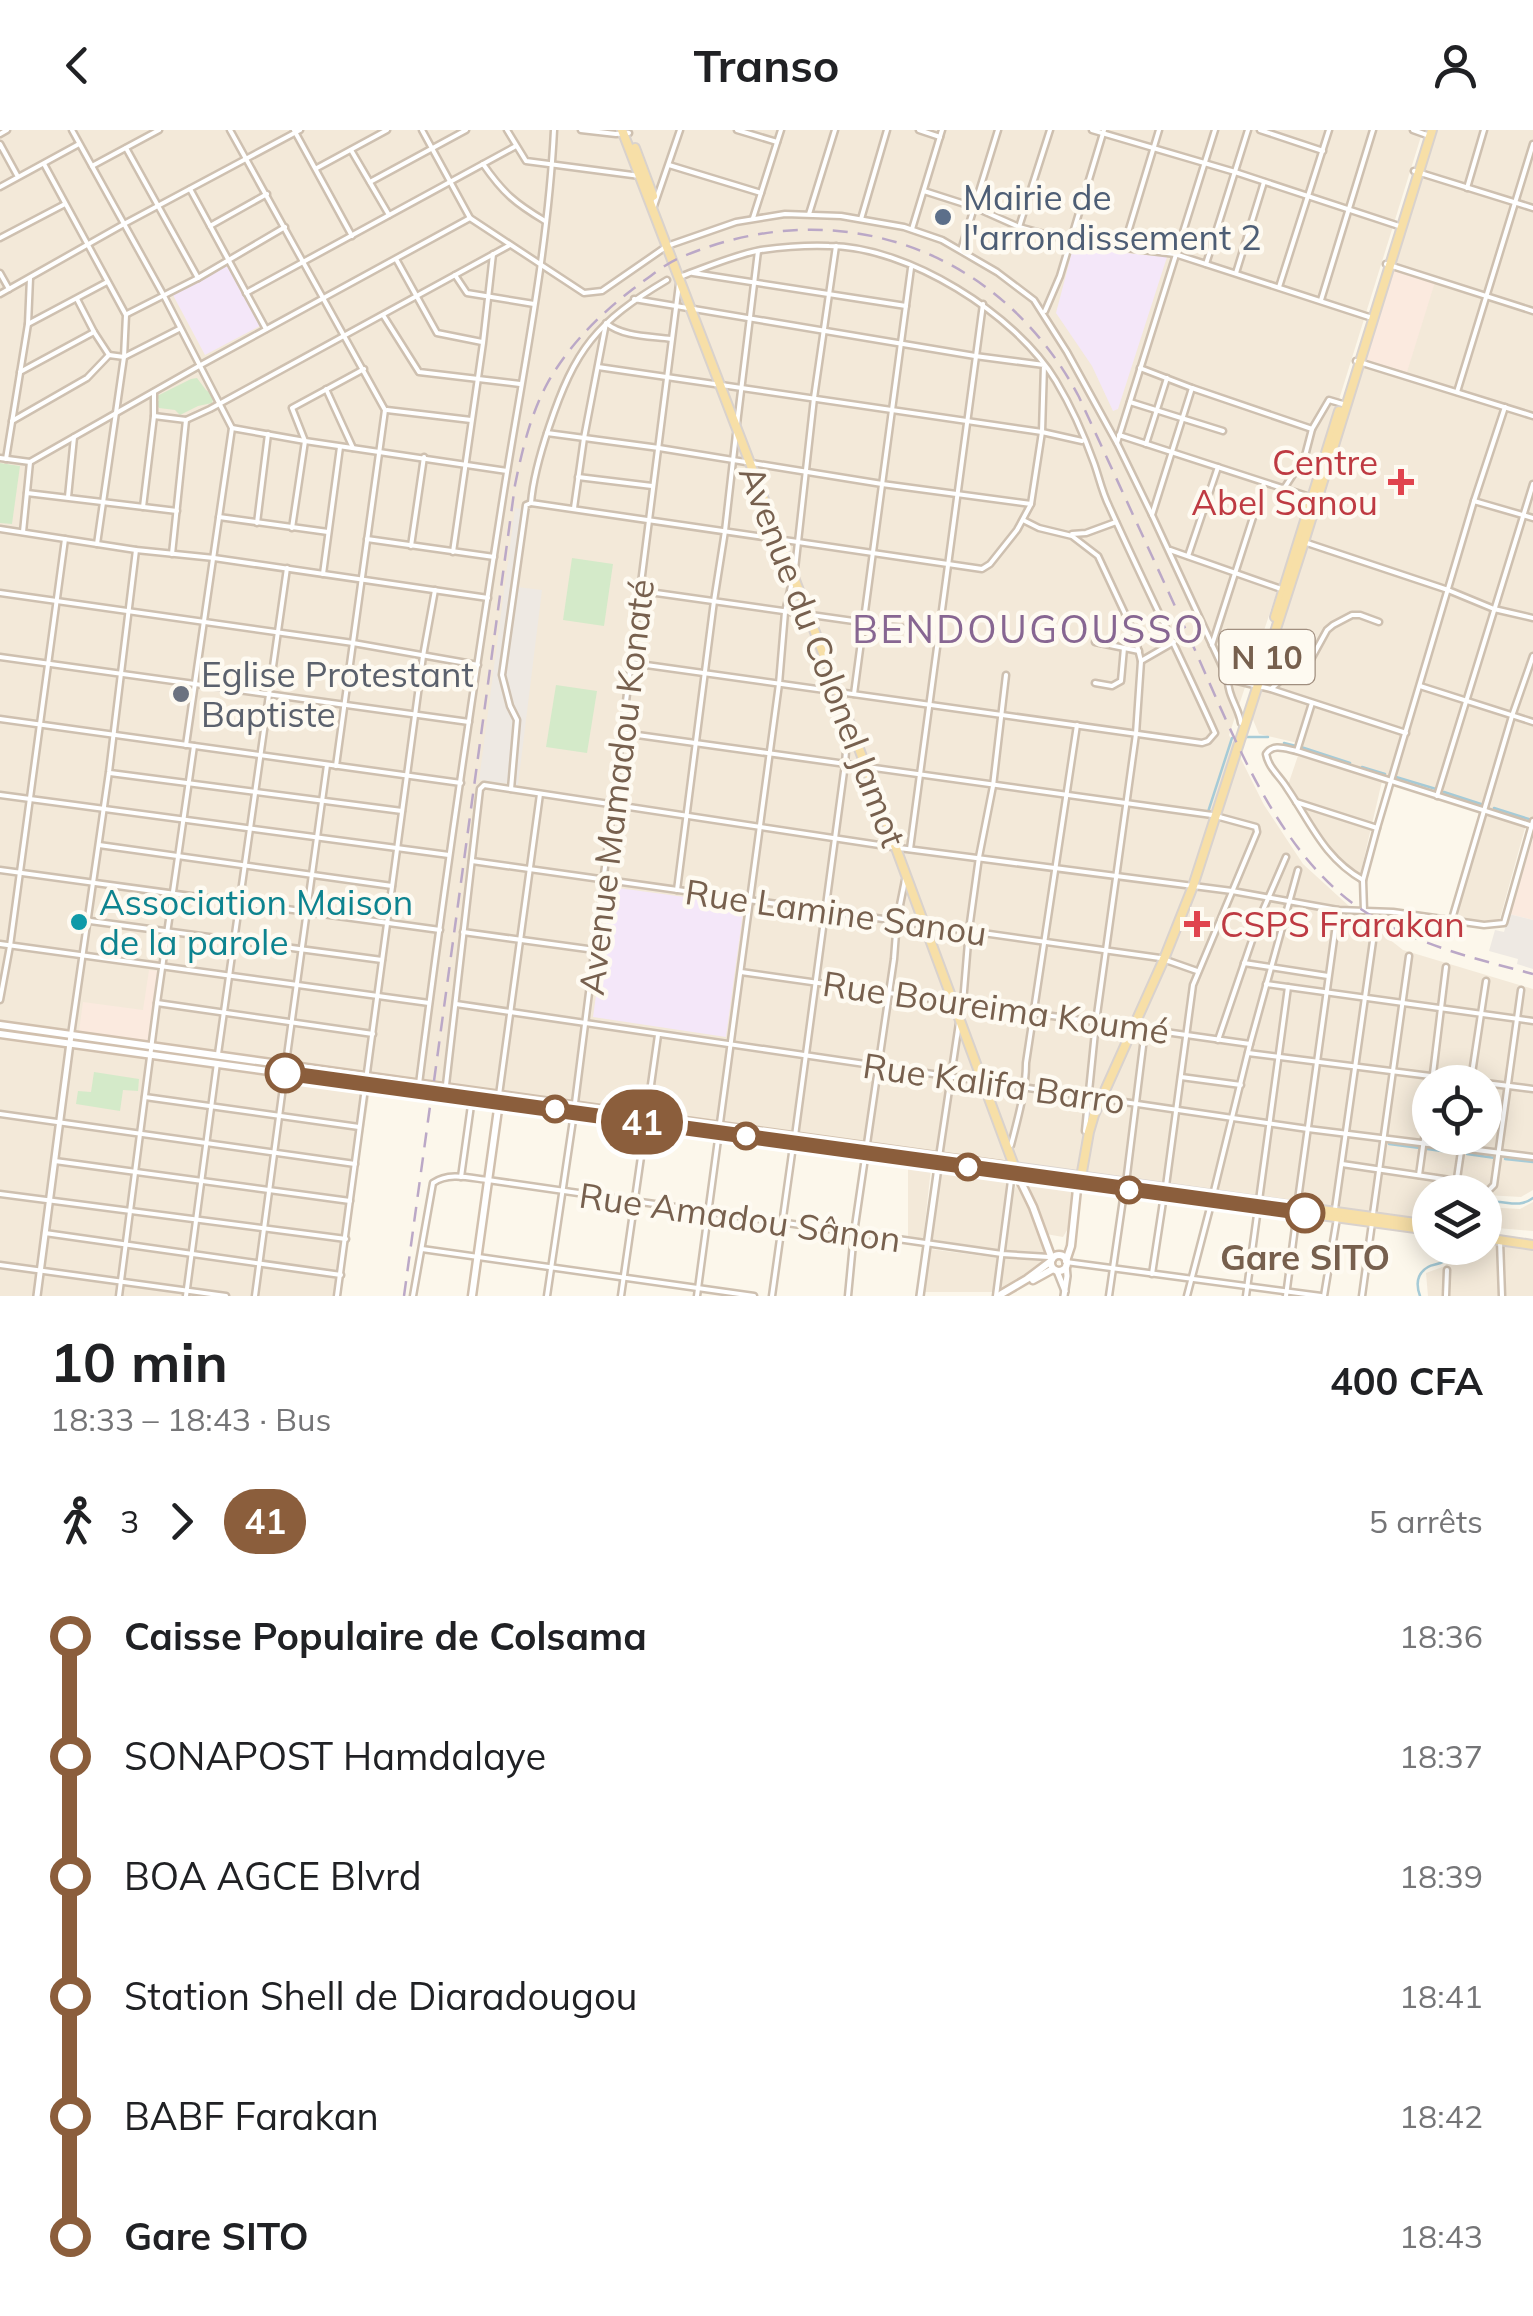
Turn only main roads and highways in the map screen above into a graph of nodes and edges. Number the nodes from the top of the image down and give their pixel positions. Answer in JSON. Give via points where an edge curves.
{"nodes":[{"id":1,"x":626,"y":132,"type":"edge"},
{"id":2,"x":1429,"y":132,"type":"edge"},
{"id":3,"x":654,"y":206,"type":"junction"},
{"id":4,"x":1388,"y":265,"type":"junction"},
{"id":5,"x":1358,"y":362,"type":"junction"},
{"id":6,"x":1315,"y":498,"type":"junction"},
{"id":7,"x":1286,"y":591,"type":"junction"},
{"id":8,"x":1256,"y":685,"type":"junction"},
{"id":9,"x":840,"y":692,"type":"junction"},
{"id":10,"x":867,"y":768,"type":"junction"},
{"id":11,"x":1214,"y":816,"type":"junction"},
{"id":12,"x":0,"y":1025,"type":"edge"},
{"id":13,"x":0,"y":1034,"type":"edge"},
{"id":14,"x":71,"y":1039,"type":"junction"},
{"id":15,"x":366,"y":1080,"type":"junction"},
{"id":16,"x":1095,"y":1098,"type":"junction"},
{"id":17,"x":499,"y":1099,"type":"junction"},
{"id":18,"x":1018,"y":1173,"type":"junction"},
{"id":19,"x":1078,"y":1181,"type":"junction"},
{"id":20,"x":1412,"y":1226,"type":"edge"},
{"id":21,"x":1502,"y":1238,"type":"edge"},
{"id":22,"x":1502,"y":1240,"type":"edge"},
{"id":23,"x":1533,"y":1243,"type":"edge"},
{"id":24,"x":1058,"y":1262,"type":"junction"},
{"id":25,"x":472,"y":1296,"type":"edge"},
{"id":26,"x":997,"y":1296,"type":"edge"},
{"id":27,"x":1006,"y":1296,"type":"edge"}],
"edges":[{"from":1,"to":3,"type":"main road","name":"Avenue du Colonel Jamot"},
{"from":1,"to":3,"type":"main road","name":"Avenue du Colonel Jamot"},
{"from":2,"to":4,"type":"main road","number":"N 10"},
{"from":3,"to":9,"type":"main road","name":"Avenue du Colonel Jamot"},
{"from":4,"to":5,"type":"main road","number":"N 10"},
{"from":4,"to":5,"type":"main road","number":"N 10"},
{"from":5,"to":6,"type":"main road","number":"N 10"},
{"from":6,"to":7,"type":"main road","number":"N 10"},
{"from":6,"to":7,"type":"main road","number":"N 10"},
{"from":7,"to":8,"type":"main road","number":"N 10"},
{"from":8,"to":11,"type":"main road","number":"N 10"},
{"from":8,"to":11,"type":"main road","number":"N 10"},
{"from":9,"to":10,"type":"main road","name":"Avenue du Colonel Jamot"},
{"from":9,"to":10,"type":"main road","name":"Avenue du Colonel Jamot"},
{"from":10,"to":18,"type":"main road","name":"Avenue du Colonel Jamot"},
{"from":11,"to":16,"type":"main road","number":"N 10","via":[[1162,958]]},
{"from":12,"to":14,"type":"main road"},
{"from":13,"to":14,"type":"main road"},
{"from":14,"to":15,"type":"main road"},
{"from":15,"to":17,"type":"main road"},
{"from":15,"to":17,"type":"main road"},
{"from":16,"to":19,"type":"main road","number":"N 10"},
{"from":16,"to":19,"type":"main road","number":"N 10"},
{"from":17,"to":18,"type":"main road"},
{"from":17,"to":25,"type":"main road"},
{"from":18,"to":19,"type":"main road"},
{"from":18,"to":24,"type":"main road","name":"Avenue du Colonel Jamot"},
{"from":19,"to":20,"type":"main road"},
{"from":19,"to":24,"type":"main road","number":"N 10","via":[[1072,1235]]},
{"from":21,"to":23,"type":"main road"},
{"from":22,"to":23,"type":"main road"},
{"from":24,"to":26,"type":"main road"},
{"from":24,"to":27,"type":"main road"}]}
